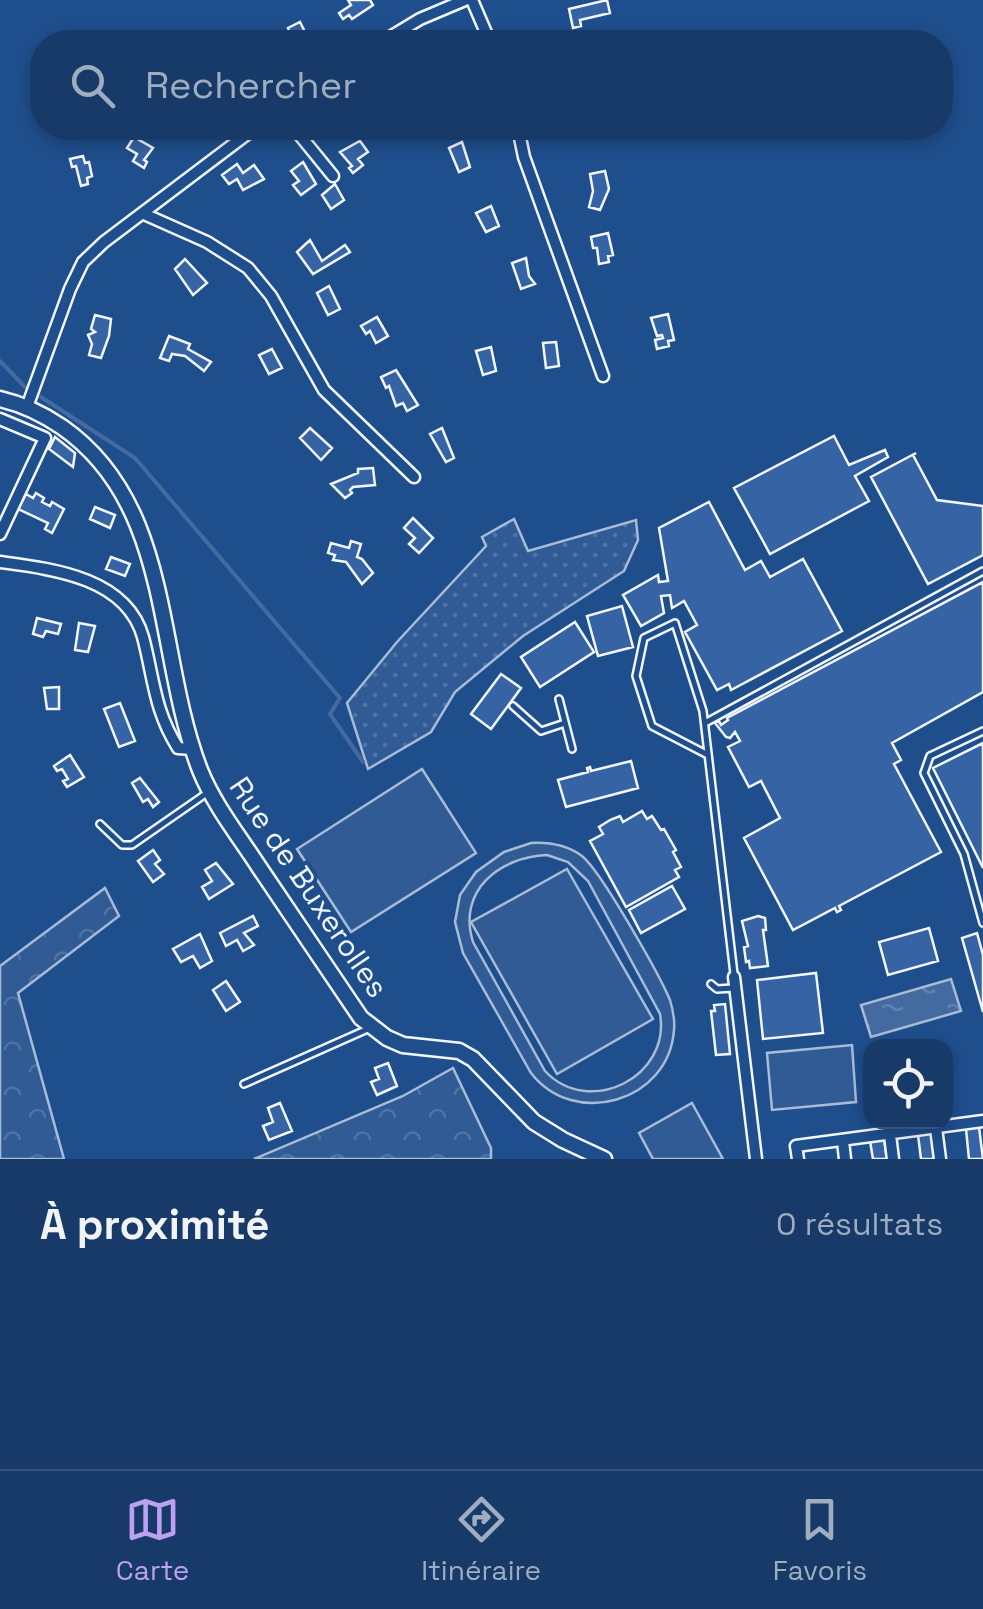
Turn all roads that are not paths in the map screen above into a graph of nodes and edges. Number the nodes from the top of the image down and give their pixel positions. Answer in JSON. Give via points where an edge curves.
{"nodes":[{"id":1,"x":469,"y":0,"type":"edge"},
{"id":2,"x":403,"y":30,"type":"edge"},
{"id":3,"x":484,"y":30,"type":"edge"},
{"id":4,"x":240,"y":140,"type":"edge"},
{"id":5,"x":304,"y":140,"type":"edge"},
{"id":6,"x":520,"y":140,"type":"edge"},
{"id":7,"x":333,"y":176,"type":"dead end"},
{"id":8,"x":144,"y":214,"type":"junction"},
{"id":9,"x":604,"y":376,"type":"dead end"},
{"id":10,"x":0,"y":399,"type":"edge"},
{"id":11,"x":26,"y":407,"type":"junction"},
{"id":12,"x":0,"y":419,"type":"edge"},
{"id":13,"x":414,"y":477,"type":"dead end"},
{"id":14,"x":0,"y":534,"type":"edge"},
{"id":15,"x":0,"y":562,"type":"edge"},
{"id":16,"x":983,"y":571,"type":"edge"},
{"id":17,"x":559,"y":699,"type":"dead end"},
{"id":18,"x":512,"y":706,"type":"dead end"},
{"id":19,"x":565,"y":723,"type":"junction"},
{"id":20,"x":705,"y":724,"type":"junction"},
{"id":21,"x":983,"y":731,"type":"edge"},
{"id":22,"x":186,"y":748,"type":"junction"},
{"id":23,"x":572,"y":749,"type":"dead end"},
{"id":24,"x":708,"y":755,"type":"junction"},
{"id":25,"x":210,"y":790,"type":"junction"},
{"id":26,"x":100,"y":824,"type":"dead end"},
{"id":27,"x":983,"y":923,"type":"edge"},
{"id":28,"x":735,"y":983,"type":"junction"},
{"id":29,"x":711,"y":984,"type":"dead end"},
{"id":30,"x":372,"y":1027,"type":"junction"},
{"id":31,"x":244,"y":1084,"type":"dead end"},
{"id":32,"x":983,"y":1121,"type":"edge"},
{"id":33,"x":953,"y":1125,"type":"edge"},
{"id":34,"x":928,"y":1129,"type":"edge"},
{"id":35,"x":936,"y":1129,"type":"edge"},
{"id":36,"x":890,"y":1134,"type":"junction"},
{"id":37,"x":843,"y":1140,"type":"junction"},
{"id":38,"x":604,"y":1159,"type":"edge"},
{"id":39,"x":756,"y":1159,"type":"edge"},
{"id":40,"x":798,"y":1159,"type":"edge"},
{"id":41,"x":845,"y":1159,"type":"edge"},
{"id":42,"x":893,"y":1159,"type":"edge"},
{"id":43,"x":940,"y":1159,"type":"edge"}],
"edges":[{"from":1,"to":2,"type":"street"},
{"from":1,"to":3,"type":"street"},
{"from":4,"to":8,"type":"street"},
{"from":5,"to":7,"type":"street"},
{"from":6,"to":9,"type":"street"},
{"from":8,"to":11,"type":"street","via":[[83,262]]},
{"from":8,"to":13,"type":"street","via":[[248,268],[324,390]]},
{"from":10,"to":11,"type":"street","name":"Rue de Buxerolles"},
{"from":11,"to":22,"type":"street","name":"Rue de Buxerolles","via":[[98,456],[134,510]]},
{"from":12,"to":14,"type":"street","via":[[45,438]]},
{"from":15,"to":22,"type":"street","via":[[80,579],[120,600],[142,635],[155,700]]},
{"from":16,"to":20,"type":"lane"},
{"from":17,"to":19,"type":"lane"},
{"from":18,"to":19,"type":"lane","via":[[542,731]]},
{"from":19,"to":23,"type":"lane"},
{"from":20,"to":24,"type":"lane"},
{"from":20,"to":24,"type":"lane","via":[[674,622],[644,638],[636,676],[652,726]]},
{"from":21,"to":27,"type":"lane","via":[[930,756],[924,773],[964,854]]},
{"from":22,"to":25,"type":"street","name":"Rue de Buxerolles"},
{"from":24,"to":28,"type":"lane"},
{"from":25,"to":26,"type":"lane","via":[[132,845]]},
{"from":25,"to":30,"type":"street","name":"Rue de Buxerolles"},
{"from":28,"to":29,"type":"lane","via":[[717,989]]},
{"from":28,"to":39,"type":"street"},
{"from":30,"to":31,"type":"lane"},
{"from":30,"to":38,"type":"street","name":"Rue de Buxerolles","via":[[404,1044],[459,1052],[534,1122]]},
{"from":32,"to":33,"type":"street"},
{"from":34,"to":36,"type":"street"},
{"from":35,"to":43,"type":"street"},
{"from":36,"to":37,"type":"street"},
{"from":36,"to":42,"type":"street"},
{"from":37,"to":40,"type":"street","via":[[796,1146]]},
{"from":37,"to":41,"type":"street"}]}
